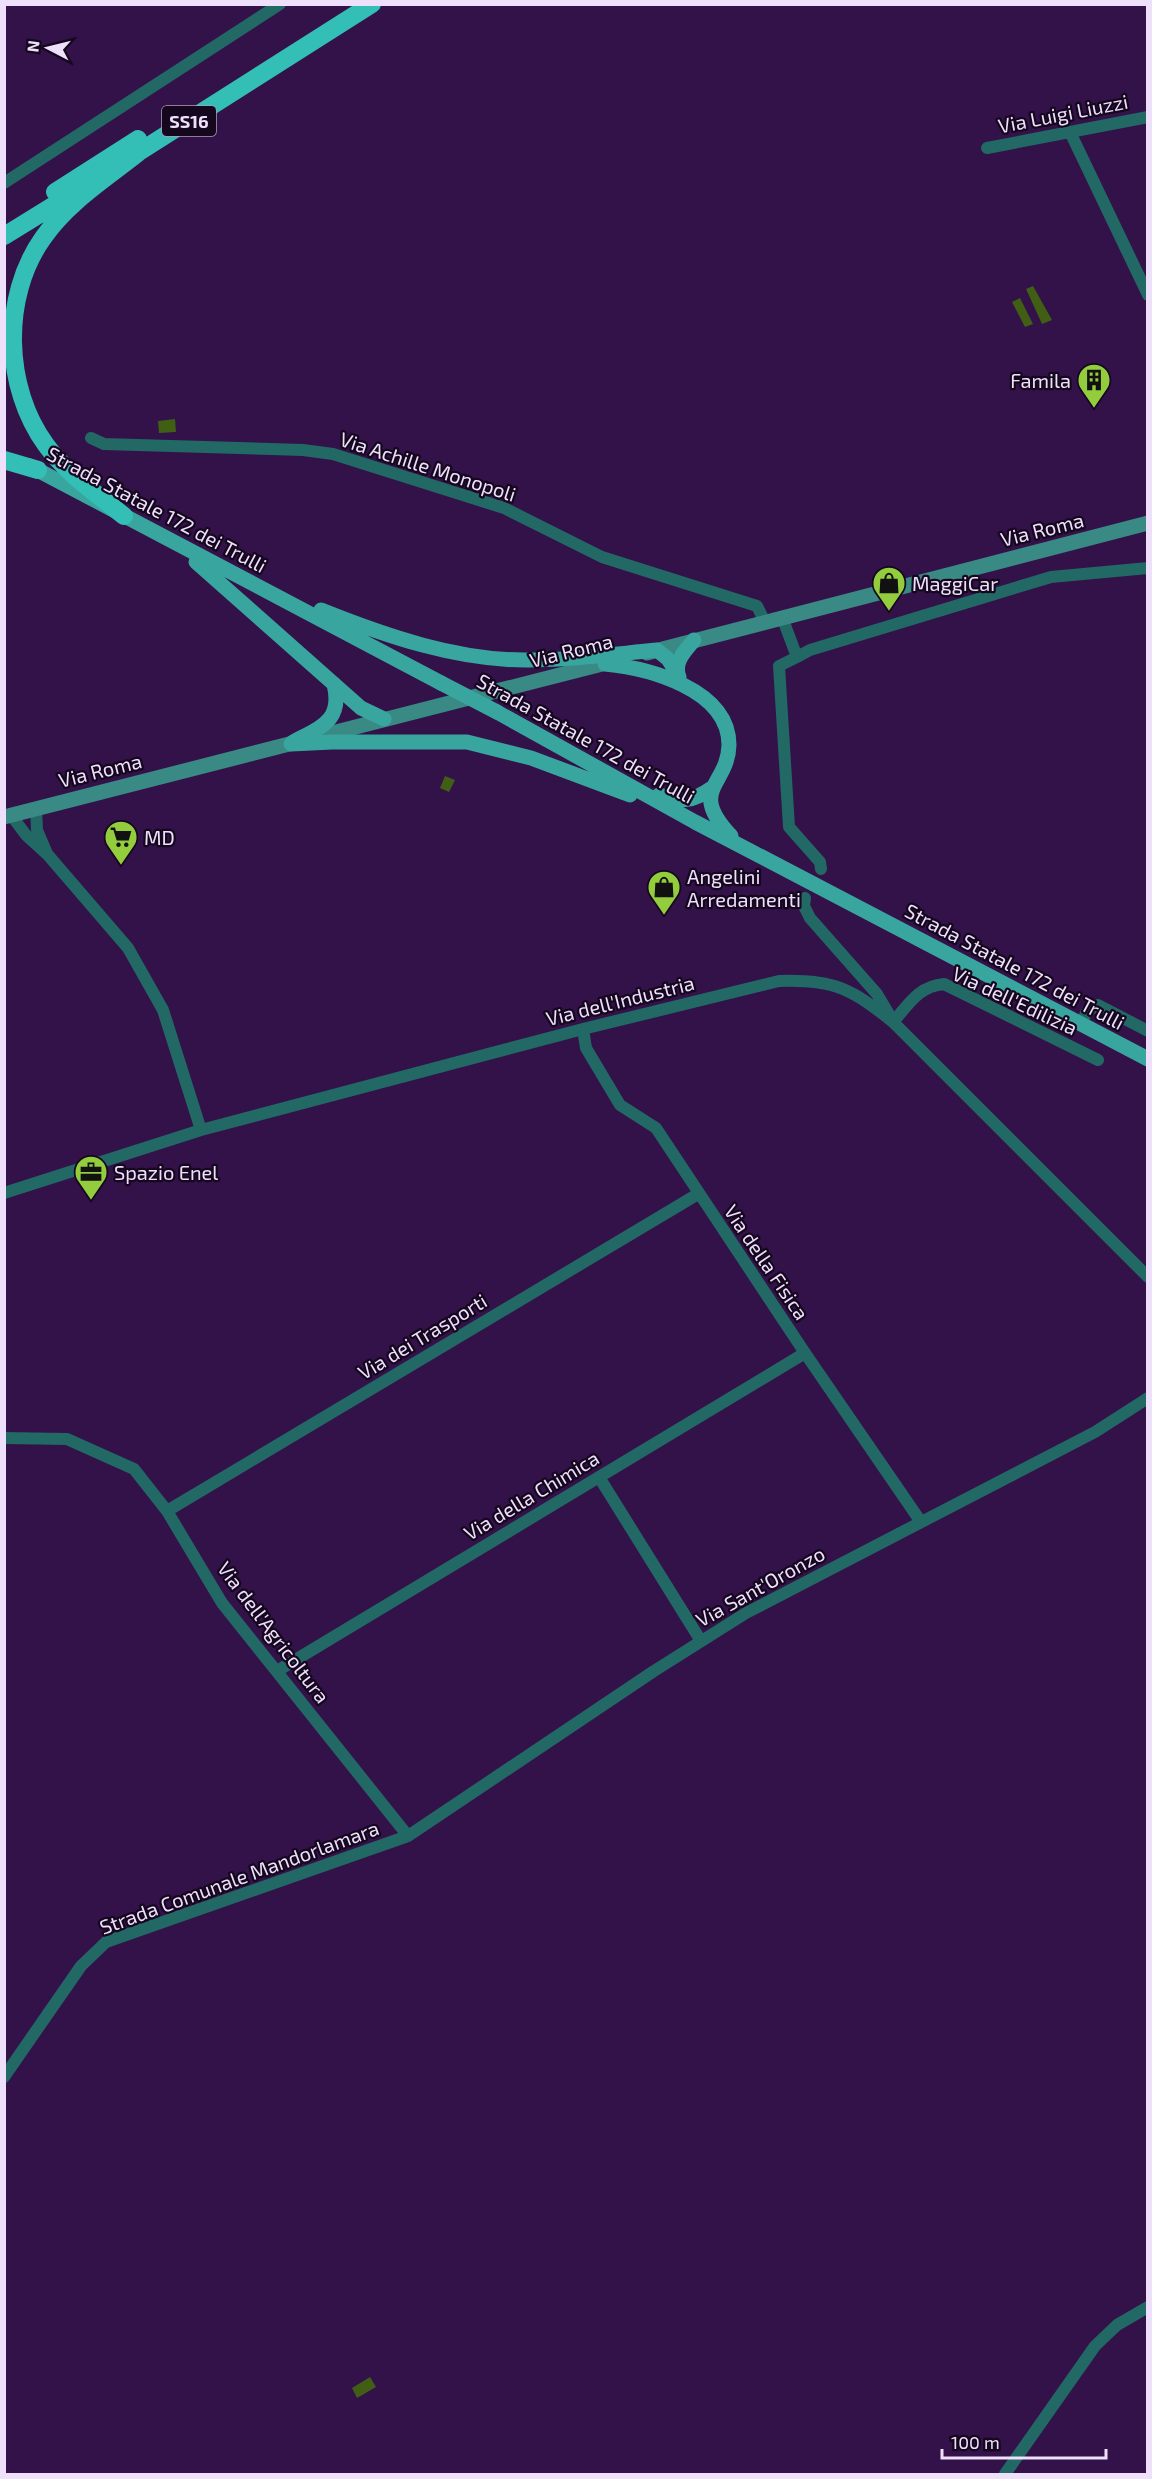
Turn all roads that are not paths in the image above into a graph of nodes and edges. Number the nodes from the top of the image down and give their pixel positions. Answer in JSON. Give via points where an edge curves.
{"nodes":[{"id":1,"x":280,"y":4,"type":"edge"},
{"id":2,"x":349,"y":4,"type":"edge"},
{"id":3,"x":372,"y":4,"type":"edge"},
{"id":4,"x":1148,"y":117,"type":"edge"},
{"id":5,"x":1070,"y":132,"type":"junction"},
{"id":6,"x":987,"y":148,"type":"dead end"},
{"id":7,"x":138,"y":153,"type":"junction"},
{"id":8,"x":4,"y":183,"type":"edge"},
{"id":9,"x":4,"y":224,"type":"edge"},
{"id":10,"x":4,"y":236,"type":"edge"},
{"id":11,"x":1148,"y":295,"type":"edge"},
{"id":12,"x":91,"y":438,"type":"dead end"},
{"id":13,"x":4,"y":453,"type":"edge"},
{"id":14,"x":4,"y":460,"type":"edge"},
{"id":15,"x":38,"y":470,"type":"junction"},
{"id":16,"x":124,"y":516,"type":"junction"},
{"id":17,"x":1148,"y":523,"type":"edge"},
{"id":18,"x":171,"y":541,"type":"junction"},
{"id":19,"x":1148,"y":568,"type":"edge"},
{"id":20,"x":245,"y":580,"type":"junction"},
{"id":21,"x":782,"y":617,"type":"junction"},
{"id":22,"x":765,"y":622,"type":"junction"},
{"id":23,"x":694,"y":640,"type":"junction"},
{"id":24,"x":657,"y":650,"type":"junction"},
{"id":25,"x":797,"y":657,"type":"junction"},
{"id":26,"x":605,"y":664,"type":"junction"},
{"id":27,"x":677,"y":673,"type":"junction"},
{"id":28,"x":334,"y":684,"type":"junction"},
{"id":29,"x":685,"y":687,"type":"junction"},
{"id":30,"x":384,"y":719,"type":"junction"},
{"id":31,"x":291,"y":744,"type":"junction"},
{"id":32,"x":632,"y":788,"type":"junction"},
{"id":33,"x":712,"y":788,"type":"junction"},
{"id":34,"x":36,"y":808,"type":"junction"},
{"id":35,"x":8,"y":816,"type":"edge"},
{"id":36,"x":695,"y":822,"type":"junction"},
{"id":37,"x":739,"y":845,"type":"junction"},
{"id":38,"x":48,"y":855,"type":"junction"},
{"id":39,"x":821,"y":869,"type":"dead end"},
{"id":40,"x":805,"y":898,"type":"dead end"},
{"id":41,"x":854,"y":968,"type":"junction"},
{"id":42,"x":839,"y":986,"type":"junction"},
{"id":43,"x":893,"y":1022,"type":"junction"},
{"id":44,"x":1081,"y":1024,"type":"junction"},
{"id":45,"x":583,"y":1029,"type":"junction"},
{"id":46,"x":1148,"y":1031,"type":"edge"},
{"id":47,"x":1148,"y":1059,"type":"edge"},
{"id":48,"x":1098,"y":1060,"type":"dead end"},
{"id":49,"x":201,"y":1130,"type":"junction"},
{"id":50,"x":6,"y":1190,"type":"edge"},
{"id":51,"x":698,"y":1194,"type":"junction"},
{"id":52,"x":1148,"y":1277,"type":"edge"},
{"id":53,"x":805,"y":1353,"type":"junction"},
{"id":54,"x":1148,"y":1398,"type":"edge"},
{"id":55,"x":4,"y":1438,"type":"edge"},
{"id":56,"x":599,"y":1477,"type":"junction"},
{"id":57,"x":167,"y":1511,"type":"junction"},
{"id":58,"x":921,"y":1522,"type":"junction"},
{"id":59,"x":701,"y":1641,"type":"junction"},
{"id":60,"x":277,"y":1671,"type":"junction"},
{"id":61,"x":408,"y":1836,"type":"junction"},
{"id":62,"x":4,"y":2077,"type":"edge"},
{"id":63,"x":1148,"y":2307,"type":"edge"},
{"id":64,"x":1005,"y":2475,"type":"edge"}],
"edges":[{"from":1,"to":8,"type":"street"},
{"from":2,"to":9,"type":"highway","number":"SS16"},
{"from":3,"to":7,"type":"highway","number":"SS16"},
{"from":4,"to":5,"type":"street","name":"Via Luigi Liuzzi"},
{"from":5,"to":6,"type":"street","name":"Via Luigi Liuzzi"},
{"from":5,"to":11,"type":"street"},
{"from":7,"to":10,"type":"highway","number":"SS16"},
{"from":7,"to":16,"type":"highway","via":[[71,206],[42,239],[24,274],[12,348],[19,385],[45,444],[71,473]]},
{"from":12,"to":22,"type":"street","name":"Via Achille Monopoli","via":[[104,444],[333,454],[504,508],[602,557],[757,606]]},
{"from":13,"to":15,"type":"main road","name":"Strada Statale 172 dei Trulli"},
{"from":14,"to":15,"type":"highway"},
{"from":15,"to":16,"type":"main road","name":"Strada Statale 172 dei Trulli"},
{"from":16,"to":18,"type":"main road","name":"Strada Statale 172 dei Trulli"},
{"from":17,"to":21,"type":"street","name":"Via Roma"},
{"from":18,"to":20,"type":"main road","name":"Strada Statale 172 dei Trulli"},
{"from":18,"to":28,"type":"main road"},
{"from":19,"to":25,"type":"street","via":[[1051,578]]},
{"from":20,"to":24,"type":"main road","via":[[347,621],[478,656],[528,660]]},
{"from":20,"to":32,"type":"main road","name":"Strada Statale 172 dei Trulli","bridge":true},
{"from":21,"to":22,"type":"street","name":"Via Roma"},
{"from":21,"to":25,"type":"street"},
{"from":22,"to":23,"type":"street","name":"Via Roma"},
{"from":23,"to":24,"type":"street","name":"Via Roma"},
{"from":23,"to":27,"type":"main road","via":[[679,659]]},
{"from":24,"to":26,"type":"street","name":"Via Roma"},
{"from":24,"to":27,"type":"main road"},
{"from":25,"to":39,"type":"street","via":[[779,666],[789,827],[820,862]]},
{"from":26,"to":29,"type":"main road","via":[[634,667]]},
{"from":26,"to":30,"type":"street","name":"Via Roma"},
{"from":27,"to":29,"type":"main road"},
{"from":28,"to":30,"type":"main road","via":[[361,708]]},
{"from":28,"to":31,"type":"main road","via":[[338,699],[335,712],[327,723]]},
{"from":29,"to":33,"type":"main road","via":[[707,699],[726,726],[729,746]]},
{"from":30,"to":31,"type":"street","name":"Via Roma"},
{"from":31,"to":34,"type":"street","name":"Via Roma"},
{"from":31,"to":36,"type":"main road","via":[[466,742],[531,758]]},
{"from":32,"to":33,"type":"main road","via":[[679,801],[699,797]]},
{"from":32,"to":36,"type":"main road","name":"Strada Statale 172 dei Trulli"},
{"from":33,"to":37,"type":"main road","via":[[716,820]]},
{"from":34,"to":35,"type":"street","name":"Via Roma"},
{"from":34,"to":38,"type":"street","via":[[37,830]]},
{"from":35,"to":38,"type":"street"},
{"from":36,"to":37,"type":"main road","name":"Strada Statale 172 dei Trulli"},
{"from":37,"to":44,"type":"main road","name":"Strada Statale 172 dei Trulli"},
{"from":38,"to":49,"type":"street","via":[[128,948],[163,1010]]},
{"from":40,"to":41,"type":"street","via":[[810,918]]},
{"from":41,"to":42,"type":"street"},
{"from":41,"to":43,"type":"street","via":[[877,994]]},
{"from":42,"to":43,"type":"street","name":"Via dell'Industria","via":[[864,999]]},
{"from":42,"to":45,"type":"street","name":"Via dell'Industria","via":[[808,980],[779,981]]},
{"from":43,"to":48,"type":"street","name":"Via dell'Edilizia","via":[[921,990],[944,984]]},
{"from":43,"to":52,"type":"street","name":"Via dell'Industria"},
{"from":44,"to":46,"type":"street","via":[[1087,1011],[1098,1005]]},
{"from":44,"to":47,"type":"main road","name":"Strada Statale 172 dei Trulli"},
{"from":45,"to":49,"type":"street","name":"Via dell'Industria"},
{"from":45,"to":51,"type":"street","name":"Via della Fisica","via":[[586,1048],[620,1105],[656,1128]]},
{"from":49,"to":50,"type":"street","name":"Via dell'Industria"},
{"from":51,"to":53,"type":"street","name":"Via della Fisica"},
{"from":51,"to":57,"type":"street","name":"Via dei Trasporti"},
{"from":53,"to":56,"type":"street","name":"Via della Chimica"},
{"from":53,"to":58,"type":"street","name":"Via della Fisica"},
{"from":54,"to":58,"type":"street","name":"Via Sant'Oronzo","via":[[1095,1432]]},
{"from":55,"to":57,"type":"street","name":"Via dell'Agricoltura","via":[[67,1439],[134,1469]]},
{"from":56,"to":59,"type":"street"},
{"from":56,"to":60,"type":"street","name":"Via della Chimica"},
{"from":57,"to":60,"type":"street","name":"Via dell'Agricoltura","via":[[222,1602]]},
{"from":58,"to":59,"type":"street","name":"Via Sant'Oronzo","via":[[746,1613]]},
{"from":59,"to":61,"type":"street","name":"Via Sant'Oronzo"},
{"from":60,"to":61,"type":"street","name":"Via dell'Agricoltura"},
{"from":61,"to":62,"type":"street","name":"Strada Comunale Mandorlamara","via":[[106,1942],[81,1966]]},
{"from":63,"to":64,"type":"street","via":[[1117,2325],[1095,2346]]}]}
